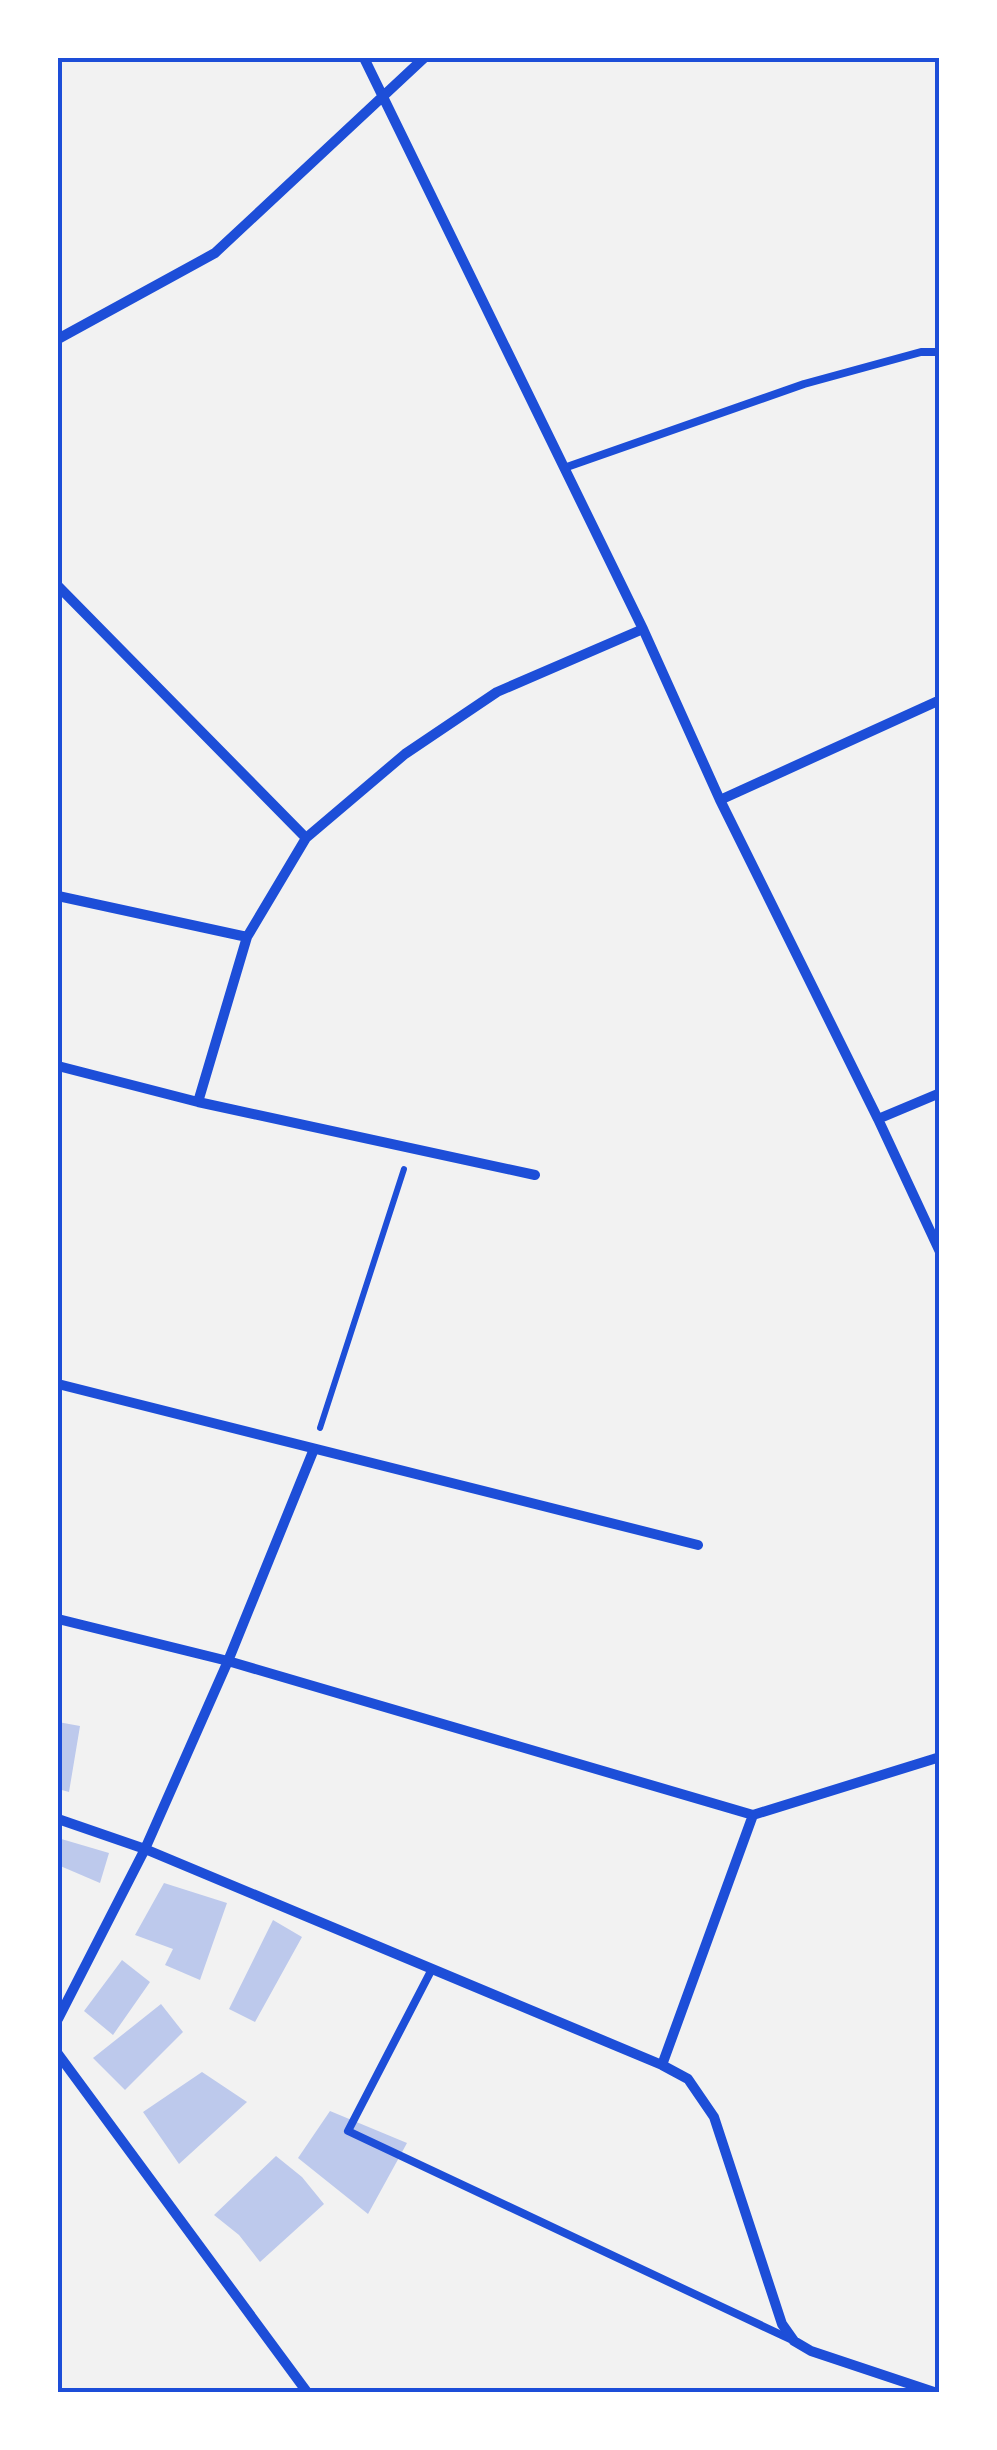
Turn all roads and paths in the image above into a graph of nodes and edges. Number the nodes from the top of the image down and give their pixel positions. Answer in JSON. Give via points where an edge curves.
{"nodes":[{"id":1,"x":364,"y":58,"type":"edge"},
{"id":2,"x":424,"y":58,"type":"edge"},
{"id":3,"x":381,"y":94,"type":"junction"},
{"id":4,"x":58,"y":339,"type":"edge"},
{"id":5,"x":940,"y":352,"type":"edge"},
{"id":6,"x":564,"y":468,"type":"junction"},
{"id":7,"x":58,"y":586,"type":"edge"},
{"id":8,"x":643,"y":629,"type":"junction"},
{"id":9,"x":940,"y":700,"type":"edge"},
{"id":10,"x":720,"y":800,"type":"junction"},
{"id":11,"x":306,"y":838,"type":"junction"},
{"id":12,"x":58,"y":896,"type":"edge"},
{"id":13,"x":247,"y":937,"type":"junction"},
{"id":14,"x":58,"y":1066,"type":"edge"},
{"id":15,"x":940,"y":1093,"type":"edge"},
{"id":16,"x":198,"y":1102,"type":"junction"},
{"id":17,"x":878,"y":1119,"type":"junction"},
{"id":18,"x":410,"y":1149,"type":"junction"},
{"id":19,"x":535,"y":1175,"type":"dead end"},
{"id":20,"x":940,"y":1252,"type":"edge"},
{"id":21,"x":58,"y":1384,"type":"edge"},
{"id":22,"x":314,"y":1448,"type":"junction"},
{"id":23,"x":698,"y":1545,"type":"dead end"},
{"id":24,"x":58,"y":1619,"type":"edge"},
{"id":25,"x":228,"y":1660,"type":"junction"},
{"id":26,"x":940,"y":1757,"type":"edge"},
{"id":27,"x":753,"y":1815,"type":"junction"},
{"id":28,"x":58,"y":1820,"type":"edge"},
{"id":29,"x":145,"y":1849,"type":"junction"},
{"id":30,"x":432,"y":1969,"type":"junction"},
{"id":31,"x":58,"y":2019,"type":"edge"},
{"id":32,"x":58,"y":2054,"type":"edge"},
{"id":33,"x":662,"y":2065,"type":"junction"},
{"id":34,"x":794,"y":2341,"type":"junction"},
{"id":35,"x":307,"y":2392,"type":"edge"},
{"id":36,"x":934,"y":2392,"type":"edge"}],
"edges":[{"from":1,"to":3,"type":"street"},
{"from":2,"to":3,"type":"street"},
{"from":3,"to":4,"type":"street","via":[[215,253]]},
{"from":3,"to":6,"type":"street"},
{"from":5,"to":6,"type":"lane","via":[[804,384]]},
{"from":6,"to":8,"type":"street"},
{"from":7,"to":11,"type":"street"},
{"from":8,"to":10,"type":"street"},
{"from":8,"to":11,"type":"street","via":[[496,692],[405,754]]},
{"from":9,"to":10,"type":"street"},
{"from":10,"to":17,"type":"street"},
{"from":11,"to":13,"type":"street"},
{"from":12,"to":13,"type":"street"},
{"from":13,"to":16,"type":"street"},
{"from":14,"to":16,"type":"street"},
{"from":15,"to":17,"type":"street"},
{"from":16,"to":18,"type":"street"},
{"from":17,"to":20,"type":"street"},
{"from":18,"to":19,"type":"street"},
{"from":18,"to":22,"type":"path"},
{"from":21,"to":22,"type":"street"},
{"from":22,"to":23,"type":"street"},
{"from":22,"to":25,"type":"street"},
{"from":24,"to":25,"type":"street"},
{"from":25,"to":27,"type":"street"},
{"from":25,"to":29,"type":"street"},
{"from":26,"to":27,"type":"street"},
{"from":27,"to":33,"type":"street"},
{"from":28,"to":29,"type":"street"},
{"from":29,"to":30,"type":"street"},
{"from":29,"to":31,"type":"street"},
{"from":30,"to":33,"type":"street"},
{"from":30,"to":34,"type":"lane","via":[[348,2132]]},
{"from":32,"to":35,"type":"street"},
{"from":33,"to":34,"type":"street","via":[[688,2080],[714,2116],[782,2324]]},
{"from":34,"to":36,"type":"street"}]}
